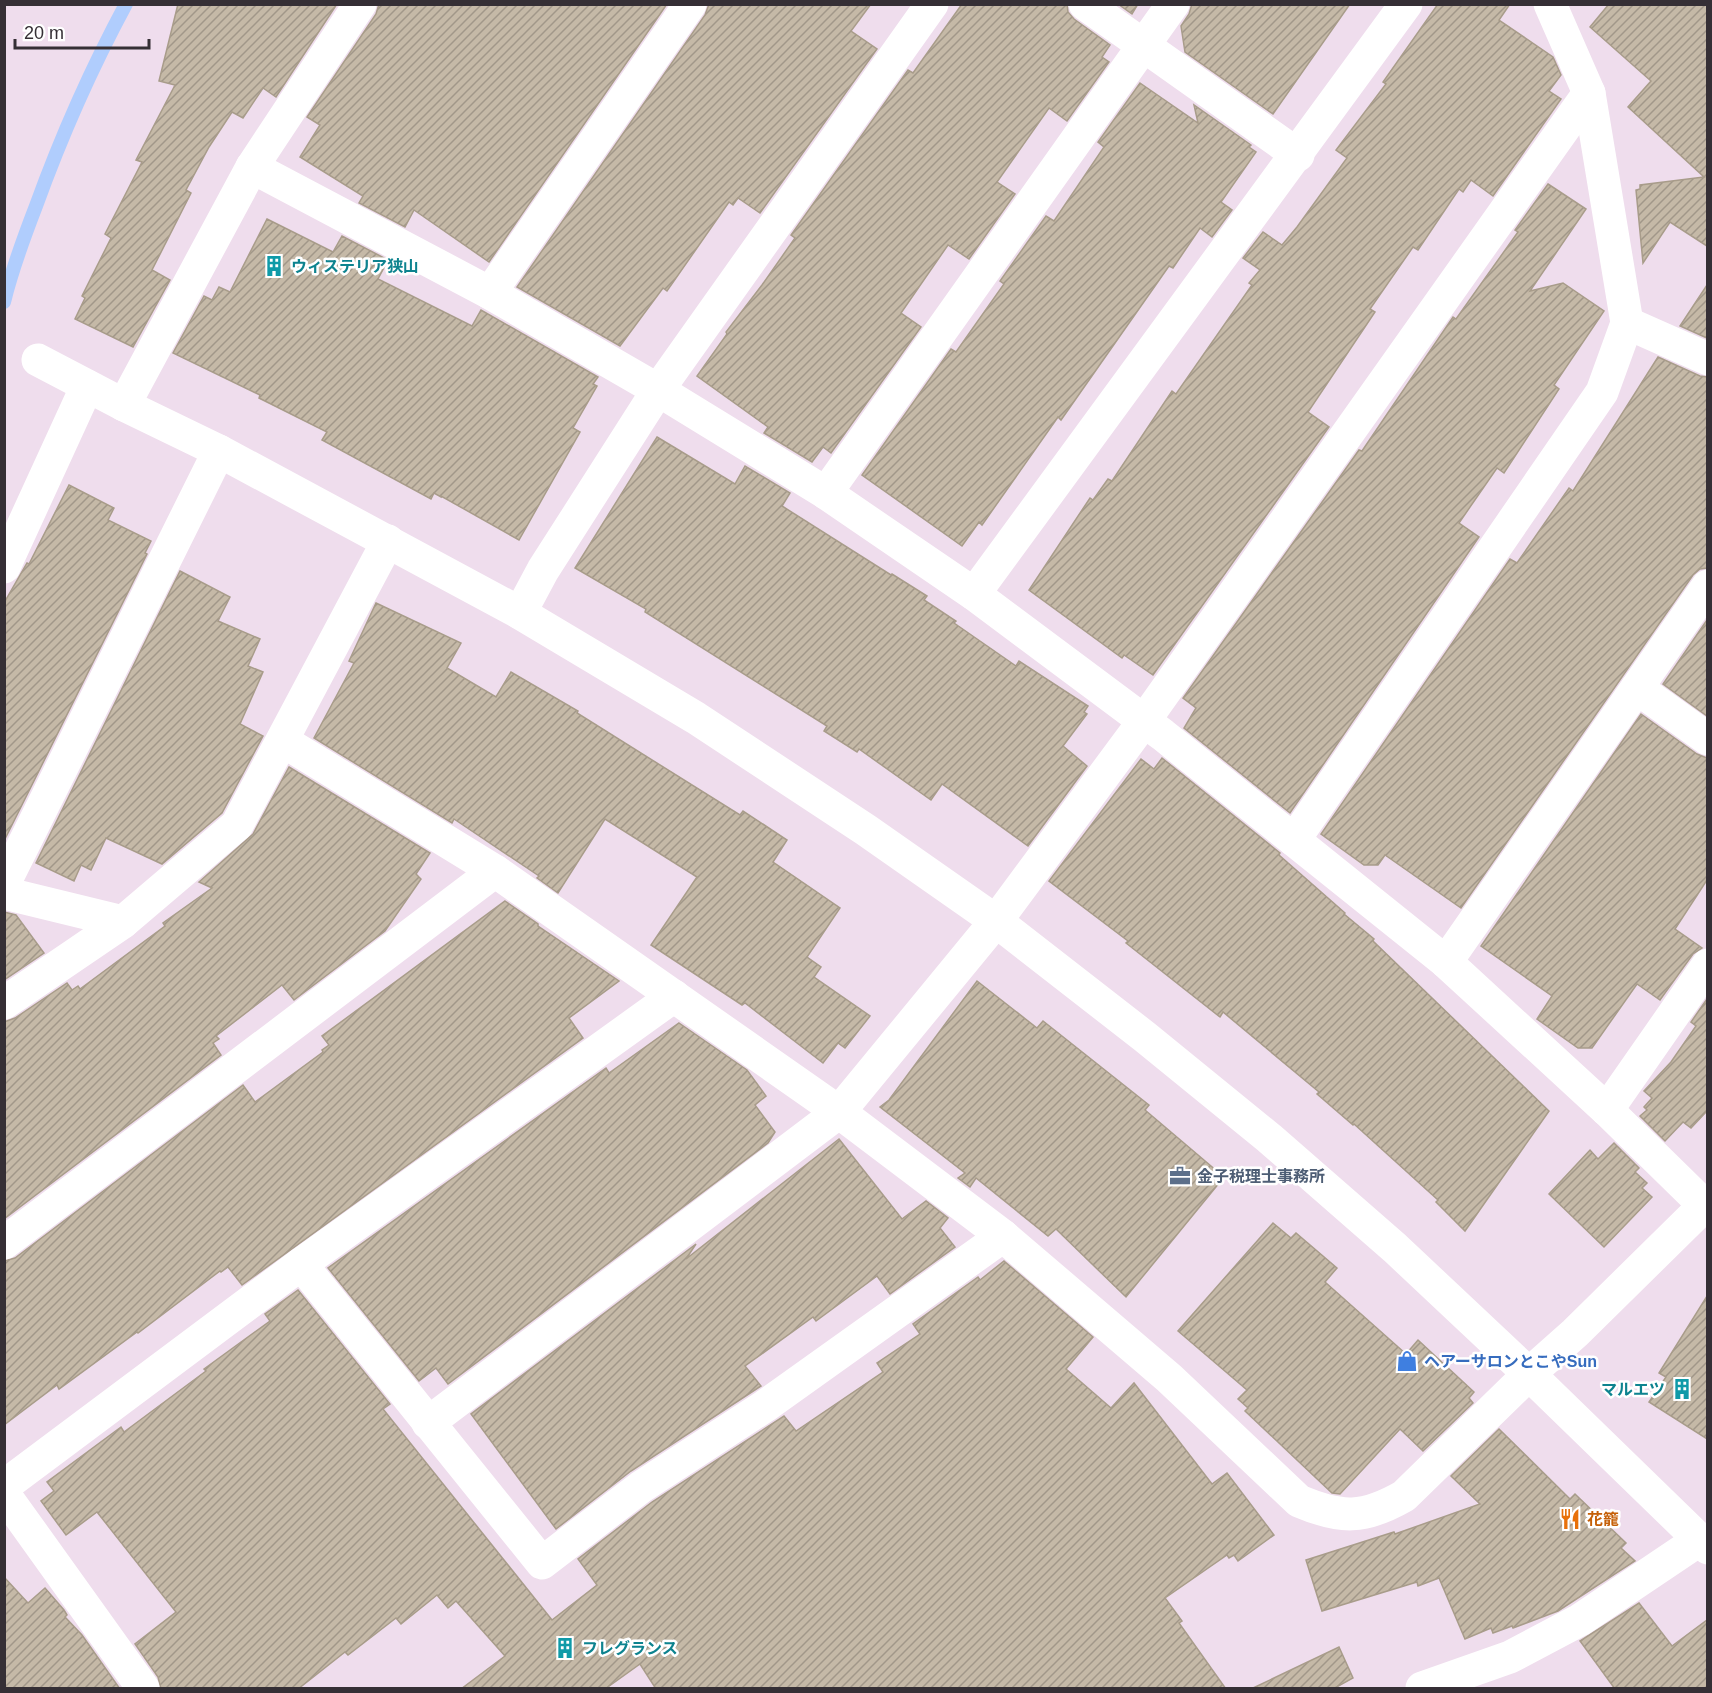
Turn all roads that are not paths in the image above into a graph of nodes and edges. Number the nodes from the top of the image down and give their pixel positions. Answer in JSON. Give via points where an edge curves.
{"nodes":[{"id":1,"x":360,"y":4,"type":"edge"},
{"id":2,"x":690,"y":4,"type":"edge"},
{"id":3,"x":932,"y":4,"type":"edge"},
{"id":4,"x":1085,"y":4,"type":"edge"},
{"id":5,"x":1173,"y":4,"type":"edge"},
{"id":6,"x":1406,"y":4,"type":"edge"},
{"id":7,"x":1550,"y":4,"type":"edge"},
{"id":8,"x":1144,"y":46,"type":"junction"},
{"id":9,"x":1589,"y":93,"type":"junction"},
{"id":10,"x":1298,"y":155,"type":"junction"},
{"id":11,"x":252,"y":167,"type":"junction"},
{"id":12,"x":490,"y":293,"type":"junction"},
{"id":13,"x":1627,"y":323,"type":"junction"},
{"id":14,"x":1707,"y":359,"type":"edge"},
{"id":15,"x":38,"y":360,"type":"dead end"},
{"id":16,"x":87,"y":386,"type":"junction"},
{"id":17,"x":658,"y":390,"type":"junction"},
{"id":18,"x":124,"y":405,"type":"junction"},
{"id":19,"x":219,"y":451,"type":"junction"},
{"id":20,"x":826,"y":493,"type":"junction"},
{"id":21,"x":388,"y":541,"type":"junction"},
{"id":22,"x":4,"y":567,"type":"edge"},
{"id":23,"x":1707,"y":586,"type":"edge"},
{"id":24,"x":974,"y":594,"type":"junction"},
{"id":25,"x":520,"y":613,"type":"junction"},
{"id":26,"x":1637,"y":688,"type":"junction"},
{"id":27,"x":1144,"y":721,"type":"junction"},
{"id":28,"x":1707,"y":739,"type":"edge"},
{"id":29,"x":283,"y":741,"type":"junction"},
{"id":30,"x":1294,"y":840,"type":"junction"},
{"id":31,"x":495,"y":871,"type":"junction"},
{"id":32,"x":4,"y":884,"type":"edge"},
{"id":33,"x":4,"y":893,"type":"edge"},
{"id":34,"x":996,"y":921,"type":"junction"},
{"id":35,"x":123,"y":922,"type":"junction"},
{"id":36,"x":1446,"y":962,"type":"junction"},
{"id":37,"x":1707,"y":964,"type":"edge"},
{"id":38,"x":674,"y":996,"type":"junction"},
{"id":39,"x":4,"y":1003,"type":"edge"},
{"id":40,"x":1606,"y":1110,"type":"junction"},
{"id":41,"x":839,"y":1112,"type":"junction"},
{"id":42,"x":1706,"y":1203,"type":"edge"},
{"id":43,"x":1003,"y":1236,"type":"junction"},
{"id":44,"x":4,"y":1243,"type":"edge"},
{"id":45,"x":301,"y":1264,"type":"junction"},
{"id":46,"x":1529,"y":1374,"type":"junction"},
{"id":47,"x":428,"y":1422,"type":"junction"},
{"id":48,"x":4,"y":1486,"type":"edge"},
{"id":49,"x":4,"y":1494,"type":"edge"},
{"id":50,"x":1703,"y":1544,"type":"edge"},
{"id":51,"x":143,"y":1689,"type":"edge"},
{"id":52,"x":1422,"y":1689,"type":"edge"}],
"edges":[{"from":1,"to":11,"type":"street"},
{"from":2,"to":12,"type":"street"},
{"from":3,"to":17,"type":"street"},
{"from":4,"to":8,"type":"street"},
{"from":5,"to":8,"type":"street"},
{"from":6,"to":10,"type":"street"},
{"from":7,"to":9,"type":"street"},
{"from":8,"to":10,"type":"street"},
{"from":8,"to":20,"type":"street"},
{"from":9,"to":13,"type":"street"},
{"from":9,"to":27,"type":"street"},
{"from":10,"to":24,"type":"street"},
{"from":11,"to":12,"type":"street"},
{"from":11,"to":18,"type":"street"},
{"from":12,"to":17,"type":"street"},
{"from":13,"to":14,"type":"street"},
{"from":13,"to":30,"type":"street","via":[[1602,392]]},
{"from":15,"to":16,"type":"street"},
{"from":16,"to":18,"type":"street"},
{"from":16,"to":22,"type":"street"},
{"from":17,"to":20,"type":"street"},
{"from":17,"to":25,"type":"street","via":[[543,570]]},
{"from":18,"to":19,"type":"street"},
{"from":19,"to":21,"type":"street"},
{"from":19,"to":32,"type":"street"},
{"from":20,"to":24,"type":"street"},
{"from":21,"to":25,"type":"street"},
{"from":21,"to":29,"type":"street"},
{"from":23,"to":26,"type":"street"},
{"from":24,"to":27,"type":"street"},
{"from":25,"to":34,"type":"street","via":[[696,718]]},
{"from":26,"to":28,"type":"street"},
{"from":26,"to":36,"type":"street"},
{"from":27,"to":30,"type":"street"},
{"from":27,"to":34,"type":"street"},
{"from":29,"to":31,"type":"street"},
{"from":29,"to":35,"type":"street","via":[[237,825]]},
{"from":30,"to":36,"type":"street"},
{"from":31,"to":38,"type":"street"},
{"from":31,"to":44,"type":"street"},
{"from":33,"to":35,"type":"street"},
{"from":34,"to":41,"type":"street"},
{"from":34,"to":46,"type":"street","via":[[1269,1138],[1395,1248]]},
{"from":35,"to":39,"type":"street"},
{"from":36,"to":40,"type":"street"},
{"from":37,"to":40,"type":"street"},
{"from":38,"to":41,"type":"street"},
{"from":38,"to":45,"type":"street"},
{"from":40,"to":42,"type":"street"},
{"from":41,"to":43,"type":"street"},
{"from":41,"to":47,"type":"street"},
{"from":42,"to":46,"type":"street"},
{"from":43,"to":46,"type":"street","via":[[1169,1378],[1299,1501],[1322,1511],[1348,1516],[1385,1507],[1404,1496]]},
{"from":43,"to":47,"type":"street","via":[[765,1406],[641,1487],[542,1563]]},
{"from":45,"to":47,"type":"street"},
{"from":45,"to":48,"type":"street"},
{"from":46,"to":50,"type":"street"},
{"from":49,"to":51,"type":"street"},
{"from":50,"to":52,"type":"street","via":[[1510,1658]]}]}
